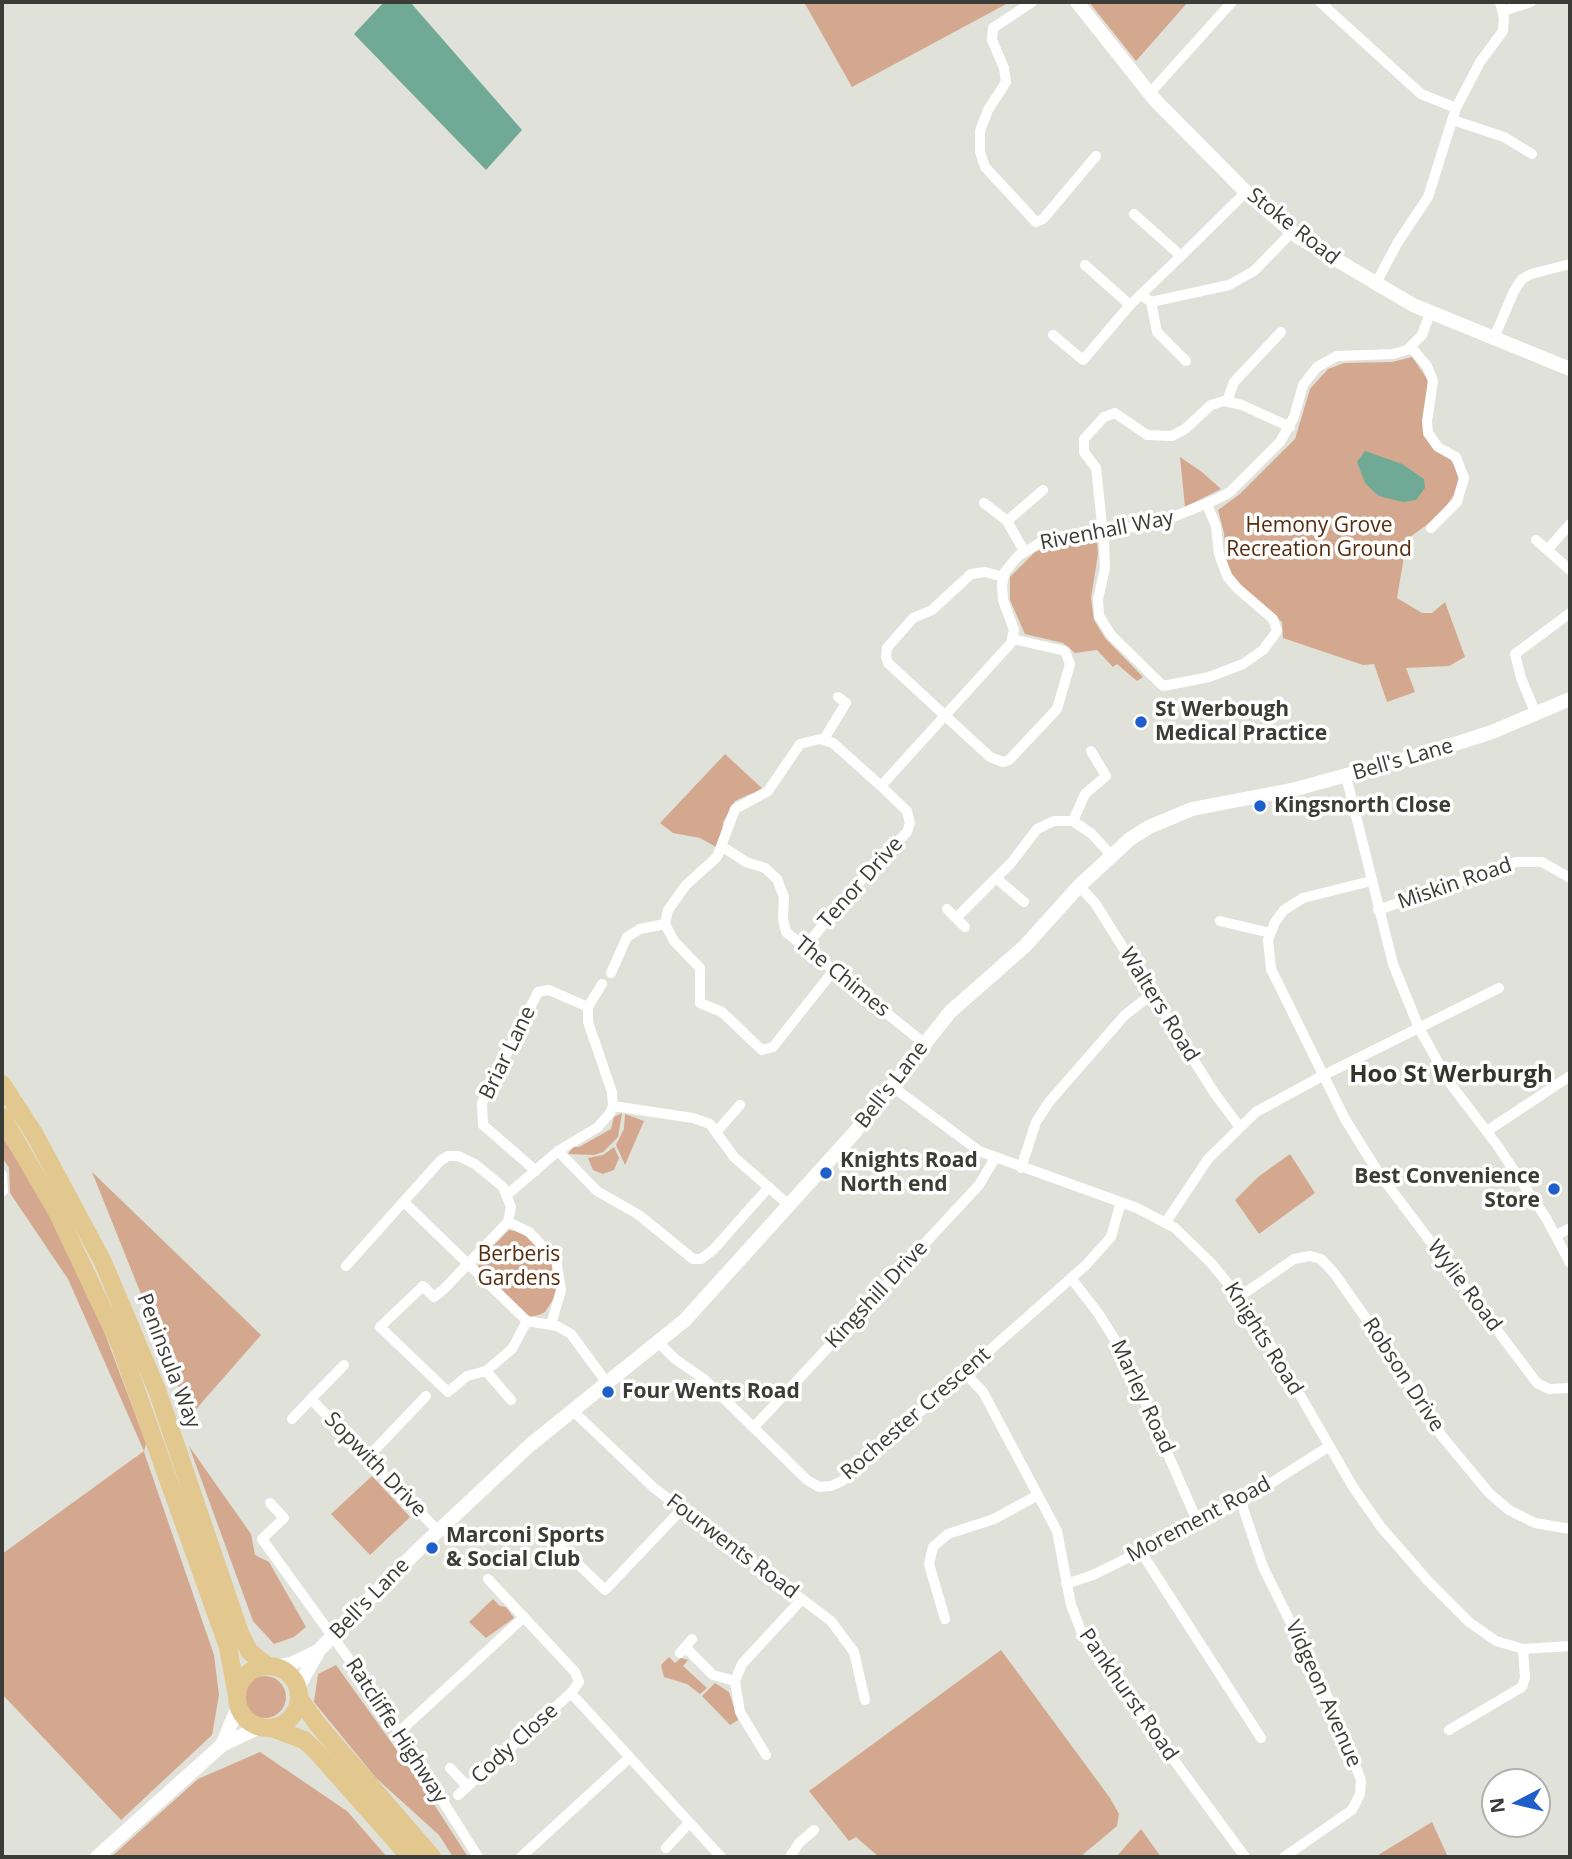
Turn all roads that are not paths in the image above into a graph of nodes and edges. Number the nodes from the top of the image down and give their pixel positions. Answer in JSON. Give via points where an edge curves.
{"nodes":[{"id":1,"x":1032,"y":2,"type":"edge"},
{"id":2,"x":1077,"y":2,"type":"edge"},
{"id":3,"x":1232,"y":2,"type":"edge"},
{"id":4,"x":1320,"y":2,"type":"edge"},
{"id":5,"x":1531,"y":2,"type":"edge"},
{"id":6,"x":1501,"y":7,"type":"edge"},
{"id":7,"x":1149,"y":94,"type":"junction"},
{"id":8,"x":1454,"y":114,"type":"junction"},
{"id":9,"x":1532,"y":154,"type":"dead end"},
{"id":10,"x":1096,"y":156,"type":"dead end"},
{"id":11,"x":1246,"y":192,"type":"junction"},
{"id":12,"x":1134,"y":214,"type":"dead end"},
{"id":13,"x":1292,"y":232,"type":"junction"},
{"id":14,"x":1181,"y":256,"type":"junction"},
{"id":15,"x":1085,"y":264,"type":"dead end"},
{"id":16,"x":1570,"y":264,"type":"edge"},
{"id":17,"x":1375,"y":285,"type":"junction"},
{"id":18,"x":1147,"y":299,"type":"junction"},
{"id":19,"x":1130,"y":305,"type":"junction"},
{"id":20,"x":1430,"y":313,"type":"junction"},
{"id":21,"x":1281,"y":332,"type":"dead end"},
{"id":22,"x":1053,"y":335,"type":"dead end"},
{"id":23,"x":1494,"y":338,"type":"junction"},
{"id":24,"x":1411,"y":347,"type":"junction"},
{"id":25,"x":1186,"y":360,"type":"dead end"},
{"id":26,"x":1570,"y":369,"type":"edge"},
{"id":27,"x":1227,"y":401,"type":"junction"},
{"id":28,"x":1290,"y":427,"type":"junction"},
{"id":29,"x":1043,"y":490,"type":"dead end"},
{"id":30,"x":984,"y":503,"type":"dead end"},
{"id":31,"x":1207,"y":505,"type":"junction"},
{"id":32,"x":1007,"y":521,"type":"junction"},
{"id":33,"x":1570,"y":524,"type":"edge"},
{"id":34,"x":1431,"y":527,"type":"dead end"},
{"id":35,"x":1103,"y":531,"type":"junction"},
{"id":36,"x":1536,"y":540,"type":"dead end"},
{"id":37,"x":1548,"y":549,"type":"junction"},
{"id":38,"x":1024,"y":551,"type":"junction"},
{"id":39,"x":1570,"y":570,"type":"edge"},
{"id":40,"x":1003,"y":577,"type":"junction"},
{"id":41,"x":1570,"y":613,"type":"edge"},
{"id":42,"x":1013,"y":639,"type":"junction"},
{"id":43,"x":838,"y":697,"type":"dead end"},
{"id":44,"x":1570,"y":699,"type":"edge"},
{"id":45,"x":1536,"y":714,"type":"junction"},
{"id":46,"x":946,"y":715,"type":"junction"},
{"id":47,"x":824,"y":739,"type":"junction"},
{"id":48,"x":1091,"y":751,"type":"dead end"},
{"id":49,"x":1346,"y":776,"type":"junction"},
{"id":50,"x":881,"y":786,"type":"junction"},
{"id":51,"x":1073,"y":821,"type":"junction"},
{"id":52,"x":723,"y":847,"type":"junction"},
{"id":53,"x":1110,"y":854,"type":"junction"},
{"id":54,"x":996,"y":878,"type":"junction"},
{"id":55,"x":1570,"y":878,"type":"edge"},
{"id":56,"x":1371,"y":881,"type":"junction"},
{"id":57,"x":1079,"y":886,"type":"junction"},
{"id":58,"x":1024,"y":902,"type":"dead end"},
{"id":59,"x":947,"y":909,"type":"dead end"},
{"id":60,"x":1378,"y":910,"type":"junction"},
{"id":61,"x":1220,"y":921,"type":"dead end"},
{"id":62,"x":665,"y":924,"type":"junction"},
{"id":63,"x":1270,"y":933,"type":"junction"},
{"id":64,"x":805,"y":947,"type":"junction"},
{"id":65,"x":834,"y":970,"type":"junction"},
{"id":66,"x":611,"y":973,"type":"dead end"},
{"id":67,"x":602,"y":984,"type":"dead end"},
{"id":68,"x":1499,"y":988,"type":"dead end"},
{"id":69,"x":1152,"y":994,"type":"junction"},
{"id":70,"x":588,"y":1007,"type":"junction"},
{"id":71,"x":1419,"y":1028,"type":"junction"},
{"id":72,"x":925,"y":1044,"type":"junction"},
{"id":73,"x":1324,"y":1074,"type":"junction"},
{"id":74,"x":1570,"y":1076,"type":"edge"},
{"id":75,"x":2,"y":1084,"type":"edge"},
{"id":76,"x":893,"y":1087,"type":"junction"},
{"id":77,"x":740,"y":1105,"type":"dead end"},
{"id":78,"x":613,"y":1106,"type":"junction"},
{"id":79,"x":2,"y":1117,"type":"edge"},
{"id":80,"x":1239,"y":1126,"type":"junction"},
{"id":81,"x":718,"y":1130,"type":"junction"},
{"id":82,"x":1487,"y":1131,"type":"junction"},
{"id":83,"x":558,"y":1151,"type":"junction"},
{"id":84,"x":995,"y":1158,"type":"junction"},
{"id":85,"x":1021,"y":1168,"type":"junction"},
{"id":86,"x":536,"y":1171,"type":"junction"},
{"id":87,"x":2,"y":1175,"type":"edge"},
{"id":88,"x":769,"y":1186,"type":"junction"},
{"id":89,"x":3,"y":1191,"type":"edge"},
{"id":90,"x":508,"y":1194,"type":"junction"},
{"id":91,"x":404,"y":1202,"type":"junction"},
{"id":92,"x":1121,"y":1202,"type":"junction"},
{"id":93,"x":790,"y":1206,"type":"junction"},
{"id":94,"x":508,"y":1222,"type":"junction"},
{"id":95,"x":1166,"y":1222,"type":"junction"},
{"id":96,"x":1570,"y":1228,"type":"edge"},
{"id":97,"x":1556,"y":1235,"type":"junction"},
{"id":98,"x":1570,"y":1263,"type":"edge"},
{"id":99,"x":471,"y":1264,"type":"junction"},
{"id":100,"x":346,"y":1266,"type":"dead end"},
{"id":101,"x":1071,"y":1278,"type":"junction"},
{"id":102,"x":1239,"y":1297,"type":"junction"},
{"id":103,"x":527,"y":1321,"type":"junction"},
{"id":104,"x":551,"y":1325,"type":"junction"},
{"id":105,"x":658,"y":1342,"type":"junction"},
{"id":106,"x":344,"y":1364,"type":"dead end"},
{"id":107,"x":486,"y":1371,"type":"junction"},
{"id":108,"x":964,"y":1372,"type":"junction"},
{"id":109,"x":607,"y":1383,"type":"junction"},
{"id":110,"x":1570,"y":1388,"type":"edge"},
{"id":111,"x":426,"y":1396,"type":"dead end"},
{"id":112,"x":311,"y":1399,"type":"junction"},
{"id":113,"x":511,"y":1400,"type":"dead end"},
{"id":114,"x":572,"y":1410,"type":"junction"},
{"id":115,"x":292,"y":1419,"type":"dead end"},
{"id":116,"x":754,"y":1427,"type":"junction"},
{"id":117,"x":1328,"y":1447,"type":"junction"},
{"id":118,"x":369,"y":1457,"type":"junction"},
{"id":119,"x":1038,"y":1495,"type":"junction"},
{"id":120,"x":1241,"y":1502,"type":"junction"},
{"id":121,"x":270,"y":1503,"type":"dead end"},
{"id":122,"x":682,"y":1509,"type":"junction"},
{"id":123,"x":1198,"y":1524,"type":"junction"},
{"id":124,"x":1570,"y":1529,"type":"edge"},
{"id":125,"x":438,"y":1531,"type":"junction"},
{"id":126,"x":549,"y":1536,"type":"dead end"},
{"id":127,"x":1142,"y":1552,"type":"junction"},
{"id":128,"x":488,"y":1579,"type":"dead end"},
{"id":129,"x":1066,"y":1584,"type":"junction"},
{"id":130,"x":802,"y":1599,"type":"junction"},
{"id":131,"x":524,"y":1617,"type":"junction"},
{"id":132,"x":945,"y":1619,"type":"dead end"},
{"id":133,"x":333,"y":1638,"type":"junction"},
{"id":134,"x":1570,"y":1646,"type":"edge"},
{"id":135,"x":686,"y":1647,"type":"dead end"},
{"id":136,"x":1523,"y":1649,"type":"junction"},
{"id":137,"x":318,"y":1651,"type":"junction"},
{"id":138,"x":270,"y":1666,"type":"junction"},
{"id":139,"x":735,"y":1681,"type":"junction"},
{"id":140,"x":298,"y":1693,"type":"junction"},
{"id":141,"x":571,"y":1693,"type":"junction"},
{"id":142,"x":865,"y":1700,"type":"dead end"},
{"id":143,"x":238,"y":1701,"type":"junction"},
{"id":144,"x":266,"y":1728,"type":"junction"},
{"id":145,"x":1449,"y":1730,"type":"dead end"},
{"id":146,"x":399,"y":1732,"type":"junction"},
{"id":147,"x":1261,"y":1738,"type":"dead end"},
{"id":148,"x":222,"y":1745,"type":"junction"},
{"id":149,"x":766,"y":1755,"type":"dead end"},
{"id":150,"x":629,"y":1758,"type":"junction"},
{"id":151,"x":450,"y":1768,"type":"dead end"},
{"id":152,"x":467,"y":1786,"type":"junction"},
{"id":153,"x":458,"y":1795,"type":"dead end"},
{"id":154,"x":689,"y":1823,"type":"junction"},
{"id":155,"x":814,"y":1830,"type":"dead end"},
{"id":156,"x":666,"y":1848,"type":"dead end"},
{"id":157,"x":97,"y":1857,"type":"edge"},
{"id":158,"x":410,"y":1857,"type":"edge"},
{"id":159,"x":432,"y":1857,"type":"edge"},
{"id":160,"x":478,"y":1857,"type":"edge"},
{"id":161,"x":521,"y":1857,"type":"edge"},
{"id":162,"x":721,"y":1857,"type":"edge"},
{"id":163,"x":790,"y":1857,"type":"edge"},
{"id":164,"x":1245,"y":1857,"type":"edge"},
{"id":165,"x":1284,"y":1857,"type":"edge"}],
"edges":[{"from":1,"to":10,"type":"street","via":[[993,28],[992,40],[1006,82],[980,131],[985,167],[1036,222]]},
{"from":2,"to":7,"type":"street","name":"Stoke Road"},
{"from":3,"to":7,"type":"street"},
{"from":4,"to":8,"type":"street","via":[[1421,94]]},
{"from":5,"to":6,"type":"street"},
{"from":6,"to":8,"type":"street","via":[[1503,31],[1480,62]]},
{"from":7,"to":11,"type":"street","name":"Stoke Road"},
{"from":8,"to":9,"type":"street"},
{"from":8,"to":17,"type":"street","via":[[1428,197]]},
{"from":11,"to":13,"type":"street","name":"Stoke Road"},
{"from":11,"to":14,"type":"street"},
{"from":12,"to":14,"type":"street"},
{"from":13,"to":17,"type":"street","name":"Stoke Road"},
{"from":13,"to":18,"type":"street","via":[[1264,262],[1219,289]]},
{"from":14,"to":18,"type":"street"},
{"from":15,"to":19,"type":"street"},
{"from":16,"to":23,"type":"street","via":[[1520,281]]},
{"from":17,"to":20,"type":"street","name":"Stoke Road"},
{"from":18,"to":19,"type":"street"},
{"from":18,"to":25,"type":"street","via":[[1157,332]]},
{"from":19,"to":22,"type":"street","via":[[1083,360]]},
{"from":20,"to":23,"type":"street","name":"Stoke Road"},
{"from":20,"to":24,"type":"street","via":[[1422,335]]},
{"from":21,"to":27,"type":"street","via":[[1234,382]]},
{"from":23,"to":26,"type":"street","name":"Stoke Road"},
{"from":24,"to":28,"type":"street","name":"Rivenhall Way","via":[[1401,353],[1343,355],[1323,362],[1303,385]]},
{"from":24,"to":34,"type":"street","via":[[1433,381],[1428,433],[1456,457],[1464,478],[1457,502]]},
{"from":27,"to":28,"type":"street"},
{"from":27,"to":35,"type":"street","via":[[1210,405],[1172,436],[1147,435],[1115,413],[1104,417],[1086,436],[1083,449],[1096,468]]},
{"from":28,"to":31,"type":"street","name":"Rivenhall Way","via":[[1230,492]]},
{"from":29,"to":32,"type":"street"},
{"from":30,"to":32,"type":"street"},
{"from":31,"to":35,"type":"street","name":"Rivenhall Way","via":[[1163,522]]},
{"from":31,"to":35,"type":"street","via":[[1227,576],[1277,627],[1275,636],[1254,656],[1209,677],[1171,686],[1160,684],[1105,629],[1098,606],[1105,568]]},
{"from":32,"to":38,"type":"street"},
{"from":33,"to":37,"type":"street"},
{"from":35,"to":38,"type":"street","name":"Rivenhall Way","via":[[1048,538]]},
{"from":36,"to":37,"type":"street"},
{"from":37,"to":39,"type":"street"},
{"from":38,"to":40,"type":"street","name":"Rivenhall Way"},
{"from":40,"to":42,"type":"street","via":[[1002,595]]},
{"from":40,"to":46,"type":"street","via":[[971,574],[932,610],[913,618],[887,648],[888,663]]},
{"from":41,"to":45,"type":"street","via":[[1515,654]]},
{"from":42,"to":46,"type":"street"},
{"from":42,"to":46,"type":"street","via":[[1068,653],[1070,664],[1057,709],[1003,762],[989,757]]},
{"from":43,"to":47,"type":"street","via":[[846,703]]},
{"from":44,"to":45,"type":"street","name":"Bell's Lane"},
{"from":45,"to":49,"type":"street","name":"Bell's Lane","via":[[1472,740]]},
{"from":46,"to":50,"type":"street"},
{"from":47,"to":50,"type":"street","name":"Tenor Drive"},
{"from":47,"to":52,"type":"street","via":[[800,744],[768,792],[735,809]]},
{"from":48,"to":51,"type":"street","via":[[1106,776],[1085,794]]},
{"from":49,"to":53,"type":"street","name":"Bell's Lane","via":[[1192,808],[1149,827]]},
{"from":49,"to":56,"type":"street"},
{"from":50,"to":64,"type":"street","name":"Tenor Drive","via":[[907,811],[909,829]]},
{"from":51,"to":53,"type":"street"},
{"from":51,"to":54,"type":"street","via":[[1054,821],[1037,829]]},
{"from":52,"to":62,"type":"street","via":[[672,904]]},
{"from":52,"to":64,"type":"street","name":"The Chimes","via":[[773,874],[784,897],[785,928]]},
{"from":53,"to":57,"type":"street","name":"Bell's Lane"},
{"from":54,"to":58,"type":"street"},
{"from":54,"to":59,"type":"street","via":[[960,923]]},
{"from":55,"to":60,"type":"street","name":"Miskin Road","via":[[1542,862],[1516,862]]},
{"from":56,"to":60,"type":"street"},
{"from":56,"to":63,"type":"street","via":[[1295,902],[1279,915]]},
{"from":57,"to":69,"type":"street","name":"Walters Road","via":[[1095,903]]},
{"from":57,"to":72,"type":"street","name":"Bell's Lane"},
{"from":60,"to":71,"type":"street","via":[[1401,988]]},
{"from":61,"to":63,"type":"street"},
{"from":62,"to":65,"type":"street","via":[[674,941],[700,968],[701,1003],[722,1012],[762,1050],[773,1047]]},
{"from":62,"to":66,"type":"street","via":[[631,934]]},
{"from":63,"to":73,"type":"street","name":"Wylie Road","via":[[1271,969]]},
{"from":64,"to":65,"type":"street","name":"The Chimes"},
{"from":65,"to":72,"type":"street","name":"The Chimes"},
{"from":67,"to":70,"type":"street"},
{"from":68,"to":71,"type":"street"},
{"from":69,"to":80,"type":"street","name":"Walters Road"},
{"from":69,"to":85,"type":"street","via":[[1125,1015],[1049,1102],[1036,1122]]},
{"from":70,"to":78,"type":"street","via":[[590,1033],[612,1091]]},
{"from":70,"to":86,"type":"street","name":"Briar Lane","via":[[549,990],[538,992],[482,1103],[484,1125]]},
{"from":71,"to":73,"type":"street"},
{"from":71,"to":82,"type":"street","via":[[1449,1082]]},
{"from":72,"to":76,"type":"street","name":"Bell's Lane"},
{"from":73,"to":80,"type":"street"},
{"from":73,"to":110,"type":"street","name":"Wylie Road","via":[[1367,1155],[1531,1377],[1549,1389]]},
{"from":74,"to":82,"type":"street"},
{"from":75,"to":138,"type":"main road","name":"Peninsula Way","via":[[42,1146],[103,1262],[157,1390],[240,1633],[249,1651]]},
{"from":76,"to":84,"type":"street","name":"Knights Road","via":[[966,1143]]},
{"from":76,"to":93,"type":"street","name":"Bell's Lane"},
{"from":77,"to":81,"type":"street"},
{"from":78,"to":81,"type":"street","via":[[693,1118]]},
{"from":78,"to":83,"type":"street","via":[[605,1121]]},
{"from":79,"to":143,"type":"main road","name":"Peninsula Way","via":[[57,1212],[120,1345],[228,1647]]},
{"from":80,"to":95,"type":"street","via":[[1208,1160]]},
{"from":81,"to":88,"type":"street","via":[[734,1157]]},
{"from":82,"to":97,"type":"street"},
{"from":83,"to":86,"type":"street"},
{"from":83,"to":88,"type":"street","via":[[597,1192],[639,1215],[693,1259],[713,1250]]},
{"from":84,"to":85,"type":"street","name":"Knights Road"},
{"from":84,"to":116,"type":"street","name":"Kingshill Drive","via":[[979,1185]]},
{"from":85,"to":92,"type":"street","name":"Knights Road"},
{"from":86,"to":90,"type":"street"},
{"from":87,"to":89,"type":"street"},
{"from":88,"to":93,"type":"street"},
{"from":90,"to":91,"type":"street","via":[[474,1164],[452,1155],[440,1161]]},
{"from":90,"to":94,"type":"street"},
{"from":91,"to":99,"type":"street"},
{"from":91,"to":100,"type":"street"},
{"from":92,"to":95,"type":"street","name":"Knights Road"},
{"from":92,"to":101,"type":"street","name":"Rochester Crescent","via":[[1106,1245]]},
{"from":93,"to":105,"type":"street","name":"Bell's Lane","via":[[685,1320]]},
{"from":94,"to":99,"type":"street"},
{"from":94,"to":104,"type":"street","via":[[529,1232],[556,1260],[561,1290]]},
{"from":95,"to":102,"type":"street","name":"Knights Road","via":[[1199,1250]]},
{"from":96,"to":97,"type":"street"},
{"from":97,"to":98,"type":"street"},
{"from":99,"to":103,"type":"street"},
{"from":99,"to":107,"type":"street","via":[[434,1297],[423,1286],[380,1327],[448,1392],[467,1376]]},
{"from":101,"to":108,"type":"street","name":"Rochester Crescent"},
{"from":101,"to":123,"type":"street","name":"Marley Road","via":[[1124,1354]]},
{"from":102,"to":117,"type":"street","name":"Knights Road"},
{"from":102,"to":124,"type":"street","name":"Robson Drive","via":[[1294,1259],[1321,1259],[1370,1324],[1441,1435],[1489,1493],[1535,1523]]},
{"from":103,"to":104,"type":"street"},
{"from":103,"to":107,"type":"street","via":[[513,1348]]},
{"from":104,"to":109,"type":"street","via":[[570,1334]]},
{"from":105,"to":109,"type":"street","name":"Bell's Lane"},
{"from":105,"to":116,"type":"street","name":"Rochester Crescent"},
{"from":106,"to":112,"type":"street","name":"Sopwith Drive"},
{"from":107,"to":113,"type":"street"},
{"from":108,"to":116,"type":"street","name":"Rochester Crescent","via":[[831,1486],[819,1487],[807,1480]]},
{"from":108,"to":119,"type":"street","name":"Pankhurst Road","via":[[983,1392]]},
{"from":109,"to":114,"type":"street","name":"Bell's Lane"},
{"from":111,"to":118,"type":"street"},
{"from":112,"to":115,"type":"street","name":"Sopwith Drive"},
{"from":112,"to":118,"type":"street","name":"Sopwith Drive"},
{"from":114,"to":122,"type":"street","name":"Fourwents Road","via":[[625,1463]]},
{"from":114,"to":125,"type":"street","name":"Bell's Lane"},
{"from":117,"to":120,"type":"street","name":"Morement Road"},
{"from":117,"to":136,"type":"street","name":"Knights Road","via":[[1368,1510],[1428,1581],[1486,1636]]},
{"from":118,"to":125,"type":"street","name":"Sopwith Drive"},
{"from":119,"to":129,"type":"street","name":"Pankhurst Road","via":[[1060,1540]]},
{"from":119,"to":132,"type":"street","via":[[994,1519],[948,1534],[933,1547],[929,1564]]},
{"from":120,"to":123,"type":"street","name":"Morement Road"},
{"from":120,"to":165,"type":"street","name":"Vidgeon Avenue","via":[[1263,1567],[1331,1702],[1361,1780],[1352,1810]]},
{"from":121,"to":133,"type":"street","name":"Ratcliffe Highway","via":[[284,1518],[262,1539]]},
{"from":122,"to":126,"type":"street","via":[[605,1590]]},
{"from":122,"to":130,"type":"street","name":"Fourwents Road"},
{"from":123,"to":127,"type":"street","name":"Morement Road"},
{"from":125,"to":133,"type":"street","name":"Bell's Lane"},
{"from":127,"to":129,"type":"street","name":"Morement Road"},
{"from":127,"to":147,"type":"street"},
{"from":128,"to":131,"type":"street"},
{"from":129,"to":164,"type":"street","name":"Pankhurst Road","via":[[1077,1625],[1094,1653]]},
{"from":130,"to":139,"type":"street","via":[[742,1664]]},
{"from":130,"to":142,"type":"street","name":"Fourwents Road","via":[[849,1642]]},
{"from":131,"to":141,"type":"street","via":[[575,1672],[579,1682]]},
{"from":131,"to":146,"type":"street"},
{"from":133,"to":137,"type":"street","name":"Bell's Lane"},
{"from":133,"to":146,"type":"street","name":"Ratcliffe Highway"},
{"from":134,"to":136,"type":"street","name":"Knights Road"},
{"from":135,"to":139,"type":"street","via":[[713,1675]]},
{"from":136,"to":145,"type":"street","via":[[1522,1687]]},
{"from":137,"to":138,"type":"street","name":"Bell's Lane","via":[[290,1664]]},
{"from":137,"to":140,"type":"street","name":"Bell's Lane"},
{"from":138,"to":140,"type":"main road","via":[[290,1676]]},
{"from":138,"to":143,"type":"main road","via":[[247,1673],[241,1680]]},
{"from":139,"to":149,"type":"street","via":[[740,1712]]},
{"from":140,"to":144,"type":"main road","via":[[288,1721]]},
{"from":140,"to":159,"type":"main road","via":[[318,1726]]},
{"from":141,"to":150,"type":"street"},
{"from":141,"to":152,"type":"street","name":"Cody Close"},
{"from":143,"to":144,"type":"main road","via":[[249,1722]]},
{"from":143,"to":148,"type":"street"},
{"from":144,"to":148,"type":"street"},
{"from":144,"to":158,"type":"main road","via":[[291,1733],[311,1746]]},
{"from":146,"to":160,"type":"street","name":"Ratcliffe Highway"},
{"from":148,"to":157,"type":"street"},
{"from":150,"to":154,"type":"street"},
{"from":150,"to":161,"type":"street"},
{"from":151,"to":152,"type":"street"},
{"from":152,"to":153,"type":"street","name":"Cody Close"},
{"from":154,"to":156,"type":"street"},
{"from":154,"to":162,"type":"street"},
{"from":155,"to":163,"type":"street"}]}
